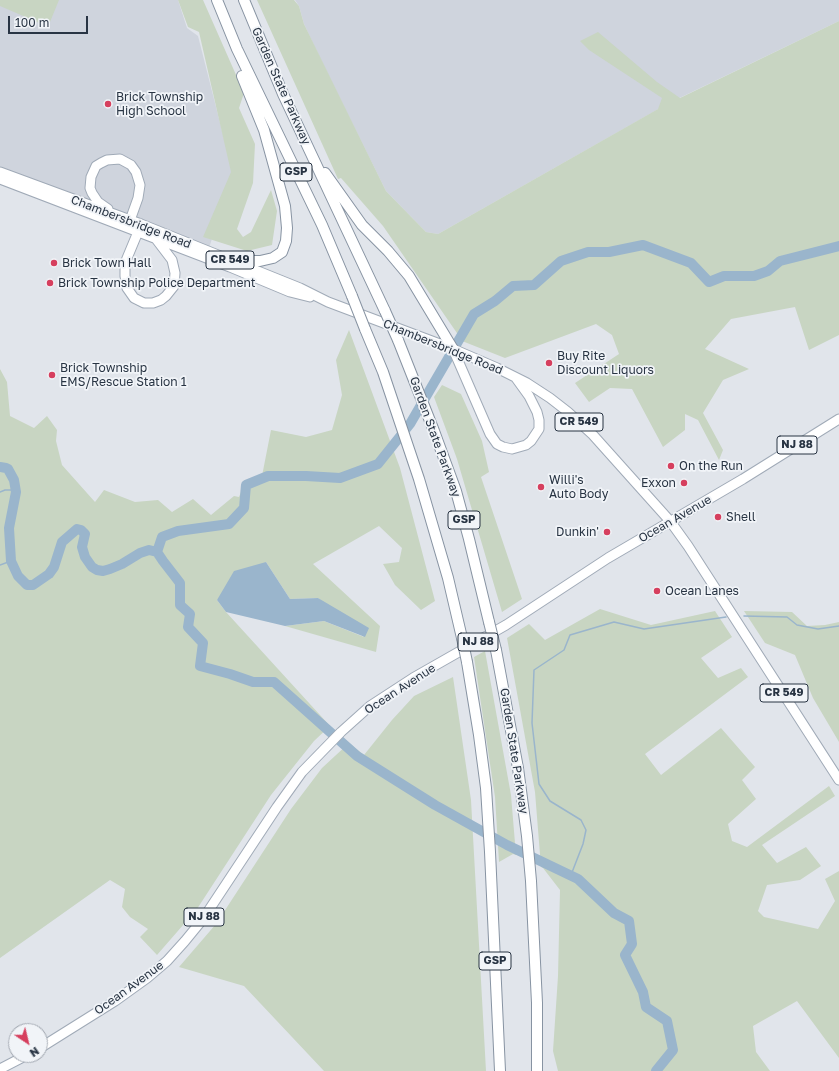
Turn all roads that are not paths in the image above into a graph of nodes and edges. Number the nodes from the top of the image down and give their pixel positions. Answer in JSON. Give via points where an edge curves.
{"nodes":[{"id":1,"x":216,"y":0,"type":"edge"},
{"id":2,"x":244,"y":0,"type":"edge"},
{"id":3,"x":237,"y":49,"type":"junction"},
{"id":4,"x":311,"y":154,"type":"junction"},
{"id":5,"x":0,"y":172,"type":"edge"},
{"id":6,"x":0,"y":179,"type":"edge"},
{"id":7,"x":116,"y":215,"type":"junction"},
{"id":8,"x":128,"y":224,"type":"junction"},
{"id":9,"x":139,"y":228,"type":"junction"},
{"id":10,"x":156,"y":239,"type":"junction"},
{"id":11,"x":232,"y":261,"type":"junction"},
{"id":12,"x":328,"y":302,"type":"junction"},
{"id":13,"x":450,"y":346,"type":"junction"},
{"id":14,"x":516,"y":378,"type":"junction"},
{"id":15,"x":839,"y":420,"type":"edge"},
{"id":16,"x":670,"y":522,"type":"junction"},
{"id":17,"x":839,"y":780,"type":"edge"},
{"id":18,"x":48,"y":1043,"type":"edge"},
{"id":19,"x":12,"y":1063,"type":"edge"},
{"id":20,"x":0,"y":1069,"type":"edge"},
{"id":21,"x":500,"y":1071,"type":"edge"},
{"id":22,"x":537,"y":1071,"type":"edge"}],
"edges":[{"from":1,"to":3,"type":"highway","name":"Garden State Parkway","number":"GSP"},
{"from":2,"to":4,"type":"highway","name":"Garden State Parkway","number":"GSP"},
{"from":3,"to":11,"type":"highway","via":[[237,62],[264,130],[285,206],[287,228],[282,252],[273,258],[260,261]]},
{"from":3,"to":21,"type":"highway","name":"Garden State Parkway","number":"GSP","bridge":true,"via":[[322,224],[374,348],[411,453],[437,540],[462,638],[479,734],[488,816]]},
{"from":4,"to":13,"type":"highway","via":[[362,225],[409,276]]},
{"from":4,"to":22,"type":"highway","name":"Garden State Parkway","number":"GSP","bridge":true,"via":[[398,340],[430,420],[456,492],[490,622],[518,768],[532,881]]},
{"from":5,"to":7,"type":"main road","name":"Chambersbridge Road","number":"CR 549"},
{"from":6,"to":8,"type":"main road","name":"Chambersbridge Road","number":"CR 549"},
{"from":7,"to":8,"type":"main road","name":"Chambersbridge Road","number":"CR 549"},
{"from":7,"to":8,"type":"main road","via":[[95,198],[90,188],[96,166],[115,158],[131,165],[140,185]]},
{"from":8,"to":9,"type":"main road","name":"Chambersbridge Road","number":"CR 549"},
{"from":9,"to":10,"type":"main road","name":"Chambersbridge Road","number":"CR 549"},
{"from":9,"to":10,"type":"main road","via":[[125,263],[125,276],[127,288],[134,298],[144,303],[161,300],[174,286],[172,260]]},
{"from":9,"to":11,"type":"main road","name":"Chambersbridge Road","number":"CR 549"},
{"from":10,"to":12,"type":"main road","name":"Chambersbridge Road","number":"CR 549","via":[[290,292]]},
{"from":11,"to":12,"type":"main road","name":"Chambersbridge Road","number":"CR 549"},
{"from":12,"to":13,"type":"main road","name":"Chambersbridge Road","number":"CR 549"},
{"from":13,"to":14,"type":"main road","name":"Chambersbridge Road","number":"CR 549"},
{"from":13,"to":14,"type":"main road","via":[[490,434],[497,444],[512,449],[531,441],[539,429],[540,420],[529,396]]},
{"from":14,"to":16,"type":"main road","name":"Chambersbridge Road","number":"CR 549","via":[[550,398],[587,429]]},
{"from":15,"to":16,"type":"main road","name":"Ocean Avenue","number":"NJ 88"},
{"from":16,"to":17,"type":"main road","number":"CR 549","via":[[716,587]]},
{"from":16,"to":18,"type":"main road","name":"Ocean Avenue","number":"NJ 88","via":[[370,706],[302,772],[203,919],[167,961],[115,1001]]},
{"from":19,"to":20,"type":"main road"}]}
